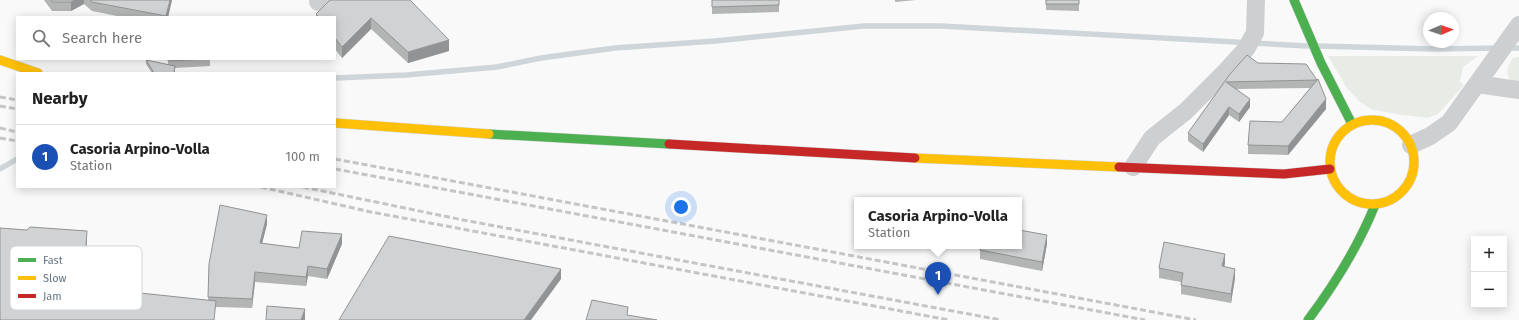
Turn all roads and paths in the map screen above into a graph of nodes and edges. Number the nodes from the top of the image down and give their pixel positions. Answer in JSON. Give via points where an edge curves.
{"nodes":[{"id":1,"x":1256,"y":0,"type":"edge"},
{"id":2,"x":1294,"y":0,"type":"edge"},
{"id":3,"x":1519,"y":25,"type":"edge"},
{"id":4,"x":0,"y":60,"type":"edge"},
{"id":5,"x":35,"y":72,"type":"edge"},
{"id":6,"x":1477,"y":84,"type":"junction"},
{"id":7,"x":1519,"y":90,"type":"edge"},
{"id":8,"x":336,"y":123,"type":"edge"},
{"id":9,"x":1352,"y":124,"type":"junction"},
{"id":10,"x":1411,"y":145,"type":"junction"},
{"id":11,"x":1133,"y":167,"type":"junction"},
{"id":12,"x":1330,"y":169,"type":"junction"},
{"id":13,"x":1375,"y":205,"type":"junction"},
{"id":14,"x":1308,"y":320,"type":"edge"}],
"edges":[{"from":1,"to":11,"type":"street","via":[[1255,33],[1246,49],[1186,111],[1152,138]]},
{"from":2,"to":9,"type":"street","via":[[1320,63]]},
{"from":3,"to":6,"type":"street"},
{"from":4,"to":5,"type":"street"},
{"from":6,"to":7,"type":"street"},
{"from":6,"to":10,"type":"street","via":[[1449,123]]},
{"from":8,"to":11,"type":"street","via":[[401,129],[907,157]]},
{"from":9,"to":10,"type":"street","via":[[1365,120],[1386,122],[1403,134]]},
{"from":9,"to":12,"type":"street","via":[[1334,143]]},
{"from":10,"to":13,"type":"street","via":[[1414,158],[1413,172],[1408,184],[1388,202]]},
{"from":11,"to":12,"type":"street","via":[[1284,174]]},
{"from":12,"to":13,"type":"street","via":[[1334,181],[1350,199],[1362,204]]},
{"from":13,"to":14,"type":"street","via":[[1357,245]]}]}
